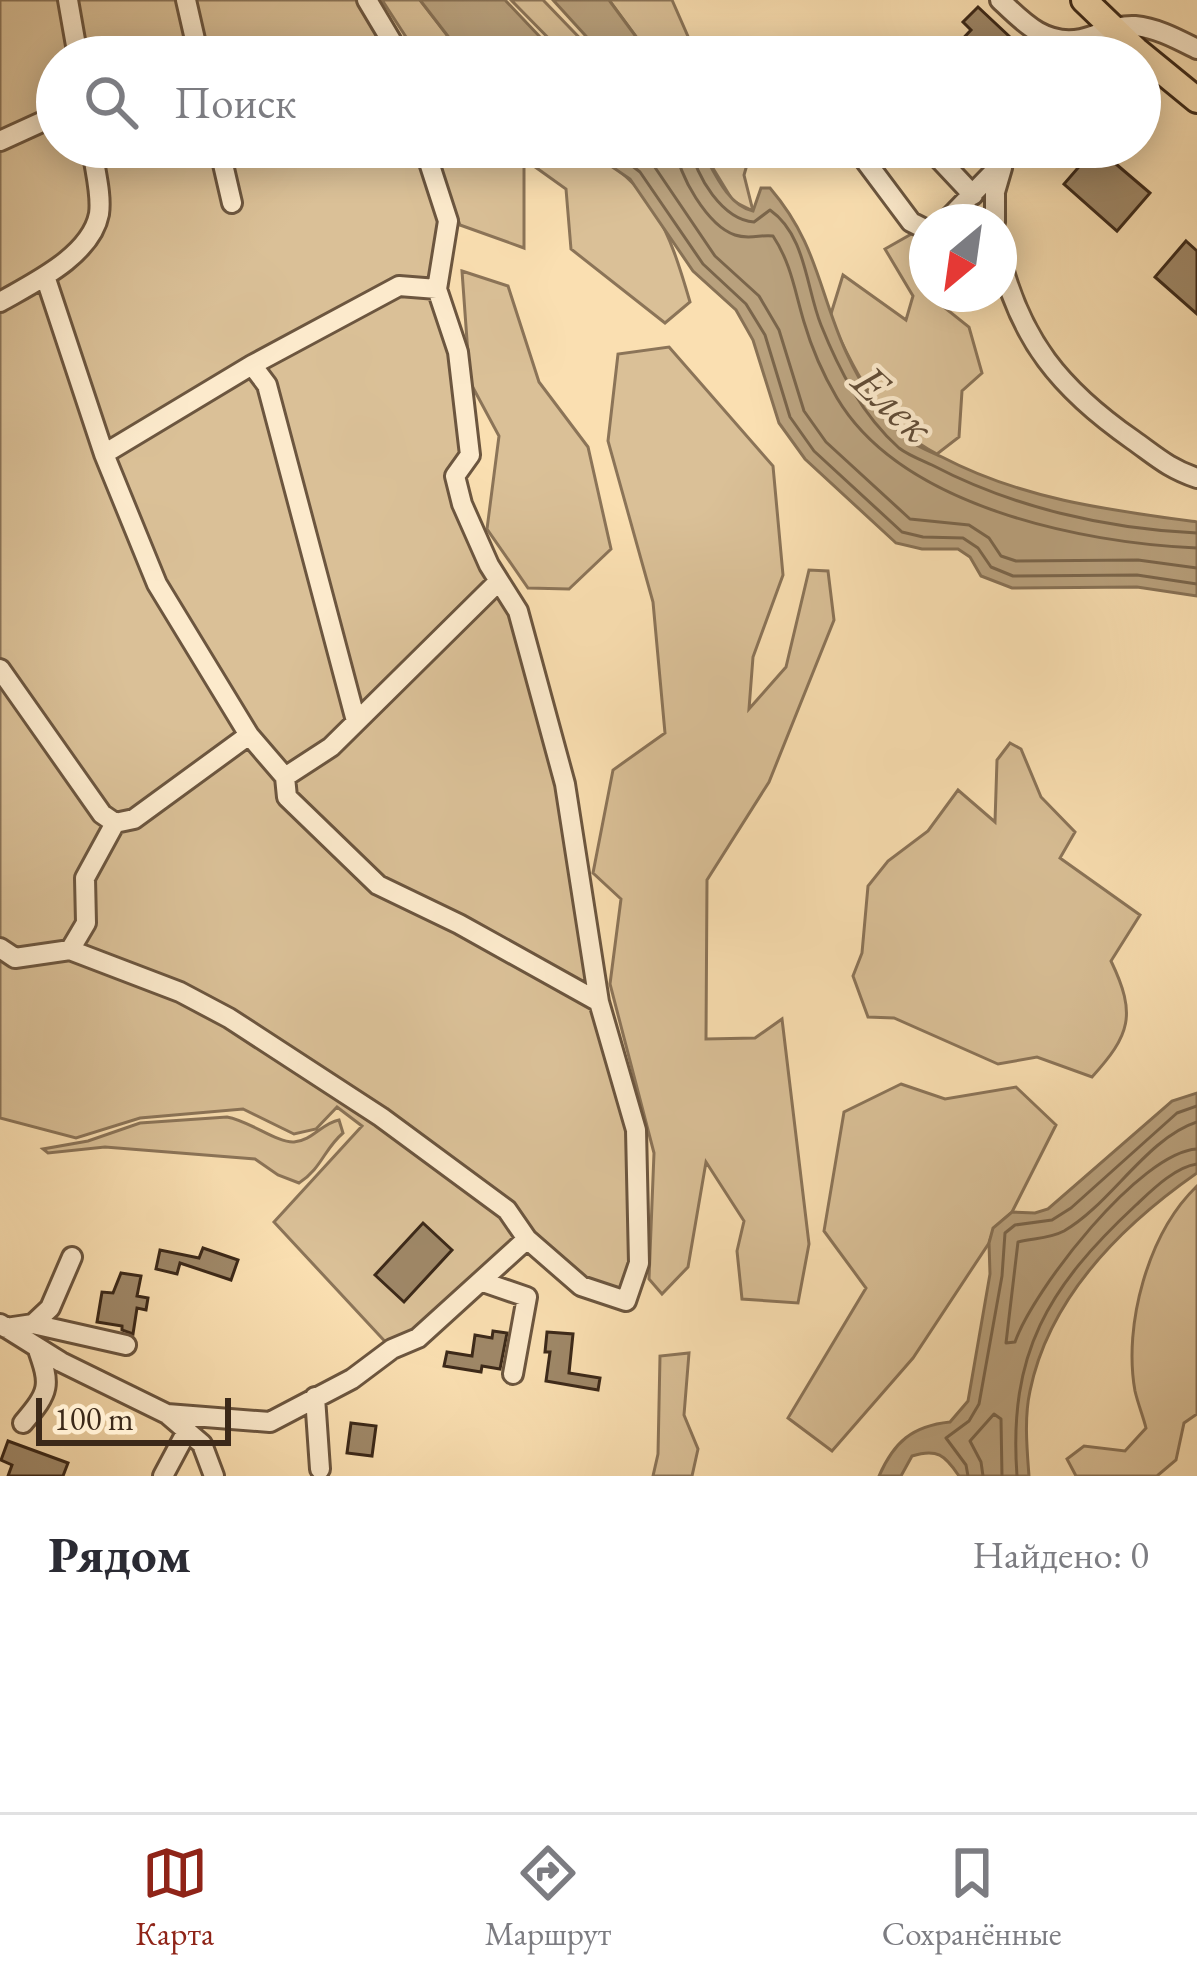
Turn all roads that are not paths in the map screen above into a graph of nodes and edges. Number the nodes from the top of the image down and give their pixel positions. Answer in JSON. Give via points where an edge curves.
{"nodes":[{"id":1,"x":68,"y":0,"type":"edge"},
{"id":2,"x":186,"y":0,"type":"edge"},
{"id":3,"x":368,"y":0,"type":"edge"},
{"id":4,"x":1000,"y":0,"type":"edge"},
{"id":5,"x":1084,"y":0,"type":"edge"},
{"id":6,"x":1113,"y":29,"type":"junction"},
{"id":7,"x":74,"y":36,"type":"edge"},
{"id":8,"x":194,"y":36,"type":"edge"},
{"id":9,"x":389,"y":36,"type":"edge"},
{"id":10,"x":1047,"y":36,"type":"edge"},
{"id":11,"x":1091,"y":36,"type":"edge"},
{"id":12,"x":1108,"y":36,"type":"edge"},
{"id":13,"x":1121,"y":36,"type":"edge"},
{"id":14,"x":1197,"y":49,"type":"edge"},
{"id":15,"x":1161,"y":70,"type":"edge"},
{"id":16,"x":1197,"y":100,"type":"edge"},
{"id":17,"x":36,"y":125,"type":"edge"},
{"id":18,"x":0,"y":141,"type":"edge"},
{"id":19,"x":95,"y":168,"type":"edge"},
{"id":20,"x":224,"y":168,"type":"edge"},
{"id":21,"x":431,"y":168,"type":"edge"},
{"id":22,"x":871,"y":168,"type":"edge"},
{"id":23,"x":948,"y":168,"type":"edge"},
{"id":24,"x":1000,"y":168,"type":"edge"},
{"id":25,"x":1002,"y":168,"type":"edge"},
{"id":26,"x":974,"y":195,"type":"junction"},
{"id":27,"x":232,"y":203,"type":"dead end"},
{"id":28,"x":964,"y":204,"type":"edge"},
{"id":29,"x":995,"y":204,"type":"edge"},
{"id":30,"x":909,"y":219,"type":"edge"},
{"id":31,"x":45,"y":276,"type":"junction"},
{"id":32,"x":437,"y":289,"type":"junction"},
{"id":33,"x":0,"y":302,"type":"edge"},
{"id":34,"x":1016,"y":312,"type":"edge"},
{"id":35,"x":253,"y":365,"type":"junction"},
{"id":36,"x":104,"y":454,"type":"junction"},
{"id":37,"x":1197,"y":478,"type":"edge"},
{"id":38,"x":499,"y":581,"type":"junction"},
{"id":39,"x":0,"y":669,"type":"edge"},
{"id":40,"x":356,"y":721,"type":"junction"},
{"id":41,"x":249,"y":736,"type":"junction"},
{"id":42,"x":285,"y":777,"type":"junction"},
{"id":43,"x":115,"y":823,"type":"junction"},
{"id":44,"x":0,"y":948,"type":"edge"},
{"id":45,"x":70,"y":950,"type":"junction"},
{"id":46,"x":599,"y":1002,"type":"junction"},
{"id":47,"x":527,"y":1239,"type":"junction"},
{"id":48,"x":72,"y":1258,"type":"dead end"},
{"id":49,"x":483,"y":1282,"type":"junction"},
{"id":50,"x":33,"y":1324,"type":"junction"},
{"id":51,"x":3,"y":1326,"type":"edge"},
{"id":52,"x":126,"y":1345,"type":"dead end"},
{"id":53,"x":37,"y":1347,"type":"junction"},
{"id":54,"x":513,"y":1375,"type":"dead end"},
{"id":55,"x":315,"y":1397,"type":"junction"},
{"id":56,"x":167,"y":1414,"type":"junction"},
{"id":57,"x":23,"y":1423,"type":"dead end"},
{"id":58,"x":187,"y":1431,"type":"junction"},
{"id":59,"x":320,"y":1469,"type":"dead end"},
{"id":60,"x":163,"y":1476,"type":"edge"},
{"id":61,"x":214,"y":1476,"type":"edge"}],
"edges":[{"from":1,"to":7,"type":"lane"},
{"from":2,"to":8,"type":"lane"},
{"from":3,"to":9,"type":"lane"},
{"from":4,"to":10,"type":"lane"},
{"from":5,"to":6,"type":"highway"},
{"from":6,"to":11,"type":"lane"},
{"from":6,"to":12,"type":"lane"},
{"from":6,"to":13,"type":"highway"},
{"from":6,"to":14,"type":"lane","via":[[1157,30]]},
{"from":15,"to":16,"type":"highway"},
{"from":17,"to":18,"type":"lane"},
{"from":19,"to":31,"type":"lane","via":[[95,224]]},
{"from":20,"to":27,"type":"lane"},
{"from":21,"to":32,"type":"lane","via":[[448,221]]},
{"from":22,"to":30,"type":"lane"},
{"from":23,"to":26,"type":"lane"},
{"from":24,"to":26,"type":"lane"},
{"from":25,"to":29,"type":"lane"},
{"from":26,"to":28,"type":"lane"},
{"from":31,"to":33,"type":"lane"},
{"from":31,"to":36,"type":"lane"},
{"from":32,"to":35,"type":"lane","via":[[399,286]]},
{"from":32,"to":38,"type":"lane","via":[[458,352],[470,455],[455,476]]},
{"from":34,"to":37,"type":"lane","via":[[1039,353],[1104,422],[1159,463]]},
{"from":35,"to":36,"type":"lane"},
{"from":35,"to":40,"type":"lane","via":[[267,385]]},
{"from":36,"to":41,"type":"lane","via":[[157,584]]},
{"from":38,"to":40,"type":"lane"},
{"from":38,"to":46,"type":"lane","via":[[518,611],[565,784]]},
{"from":39,"to":43,"type":"lane"},
{"from":40,"to":42,"type":"lane"},
{"from":41,"to":42,"type":"lane"},
{"from":41,"to":43,"type":"lane","via":[[134,819]]},
{"from":42,"to":46,"type":"lane","via":[[287,796],[378,885]]},
{"from":43,"to":45,"type":"lane","via":[[85,878],[86,923]]},
{"from":44,"to":45,"type":"lane","via":[[15,958]]},
{"from":45,"to":47,"type":"lane","via":[[230,1018],[507,1210]]},
{"from":46,"to":47,"type":"lane","via":[[636,1130],[639,1263],[626,1300],[580,1286]]},
{"from":47,"to":49,"type":"lane"},
{"from":48,"to":50,"type":"lane","via":[[50,1308]]},
{"from":49,"to":54,"type":"lane","via":[[527,1297]]},
{"from":49,"to":55,"type":"lane","via":[[418,1338]]},
{"from":50,"to":51,"type":"lane"},
{"from":50,"to":52,"type":"lane"},
{"from":51,"to":53,"type":"lane"},
{"from":53,"to":56,"type":"lane"},
{"from":53,"to":57,"type":"lane","via":[[49,1381]]},
{"from":55,"to":56,"type":"lane","via":[[270,1422]]},
{"from":55,"to":59,"type":"lane"},
{"from":56,"to":58,"type":"lane"},
{"from":58,"to":60,"type":"lane"},
{"from":58,"to":61,"type":"lane","via":[[202,1444]]}]}
